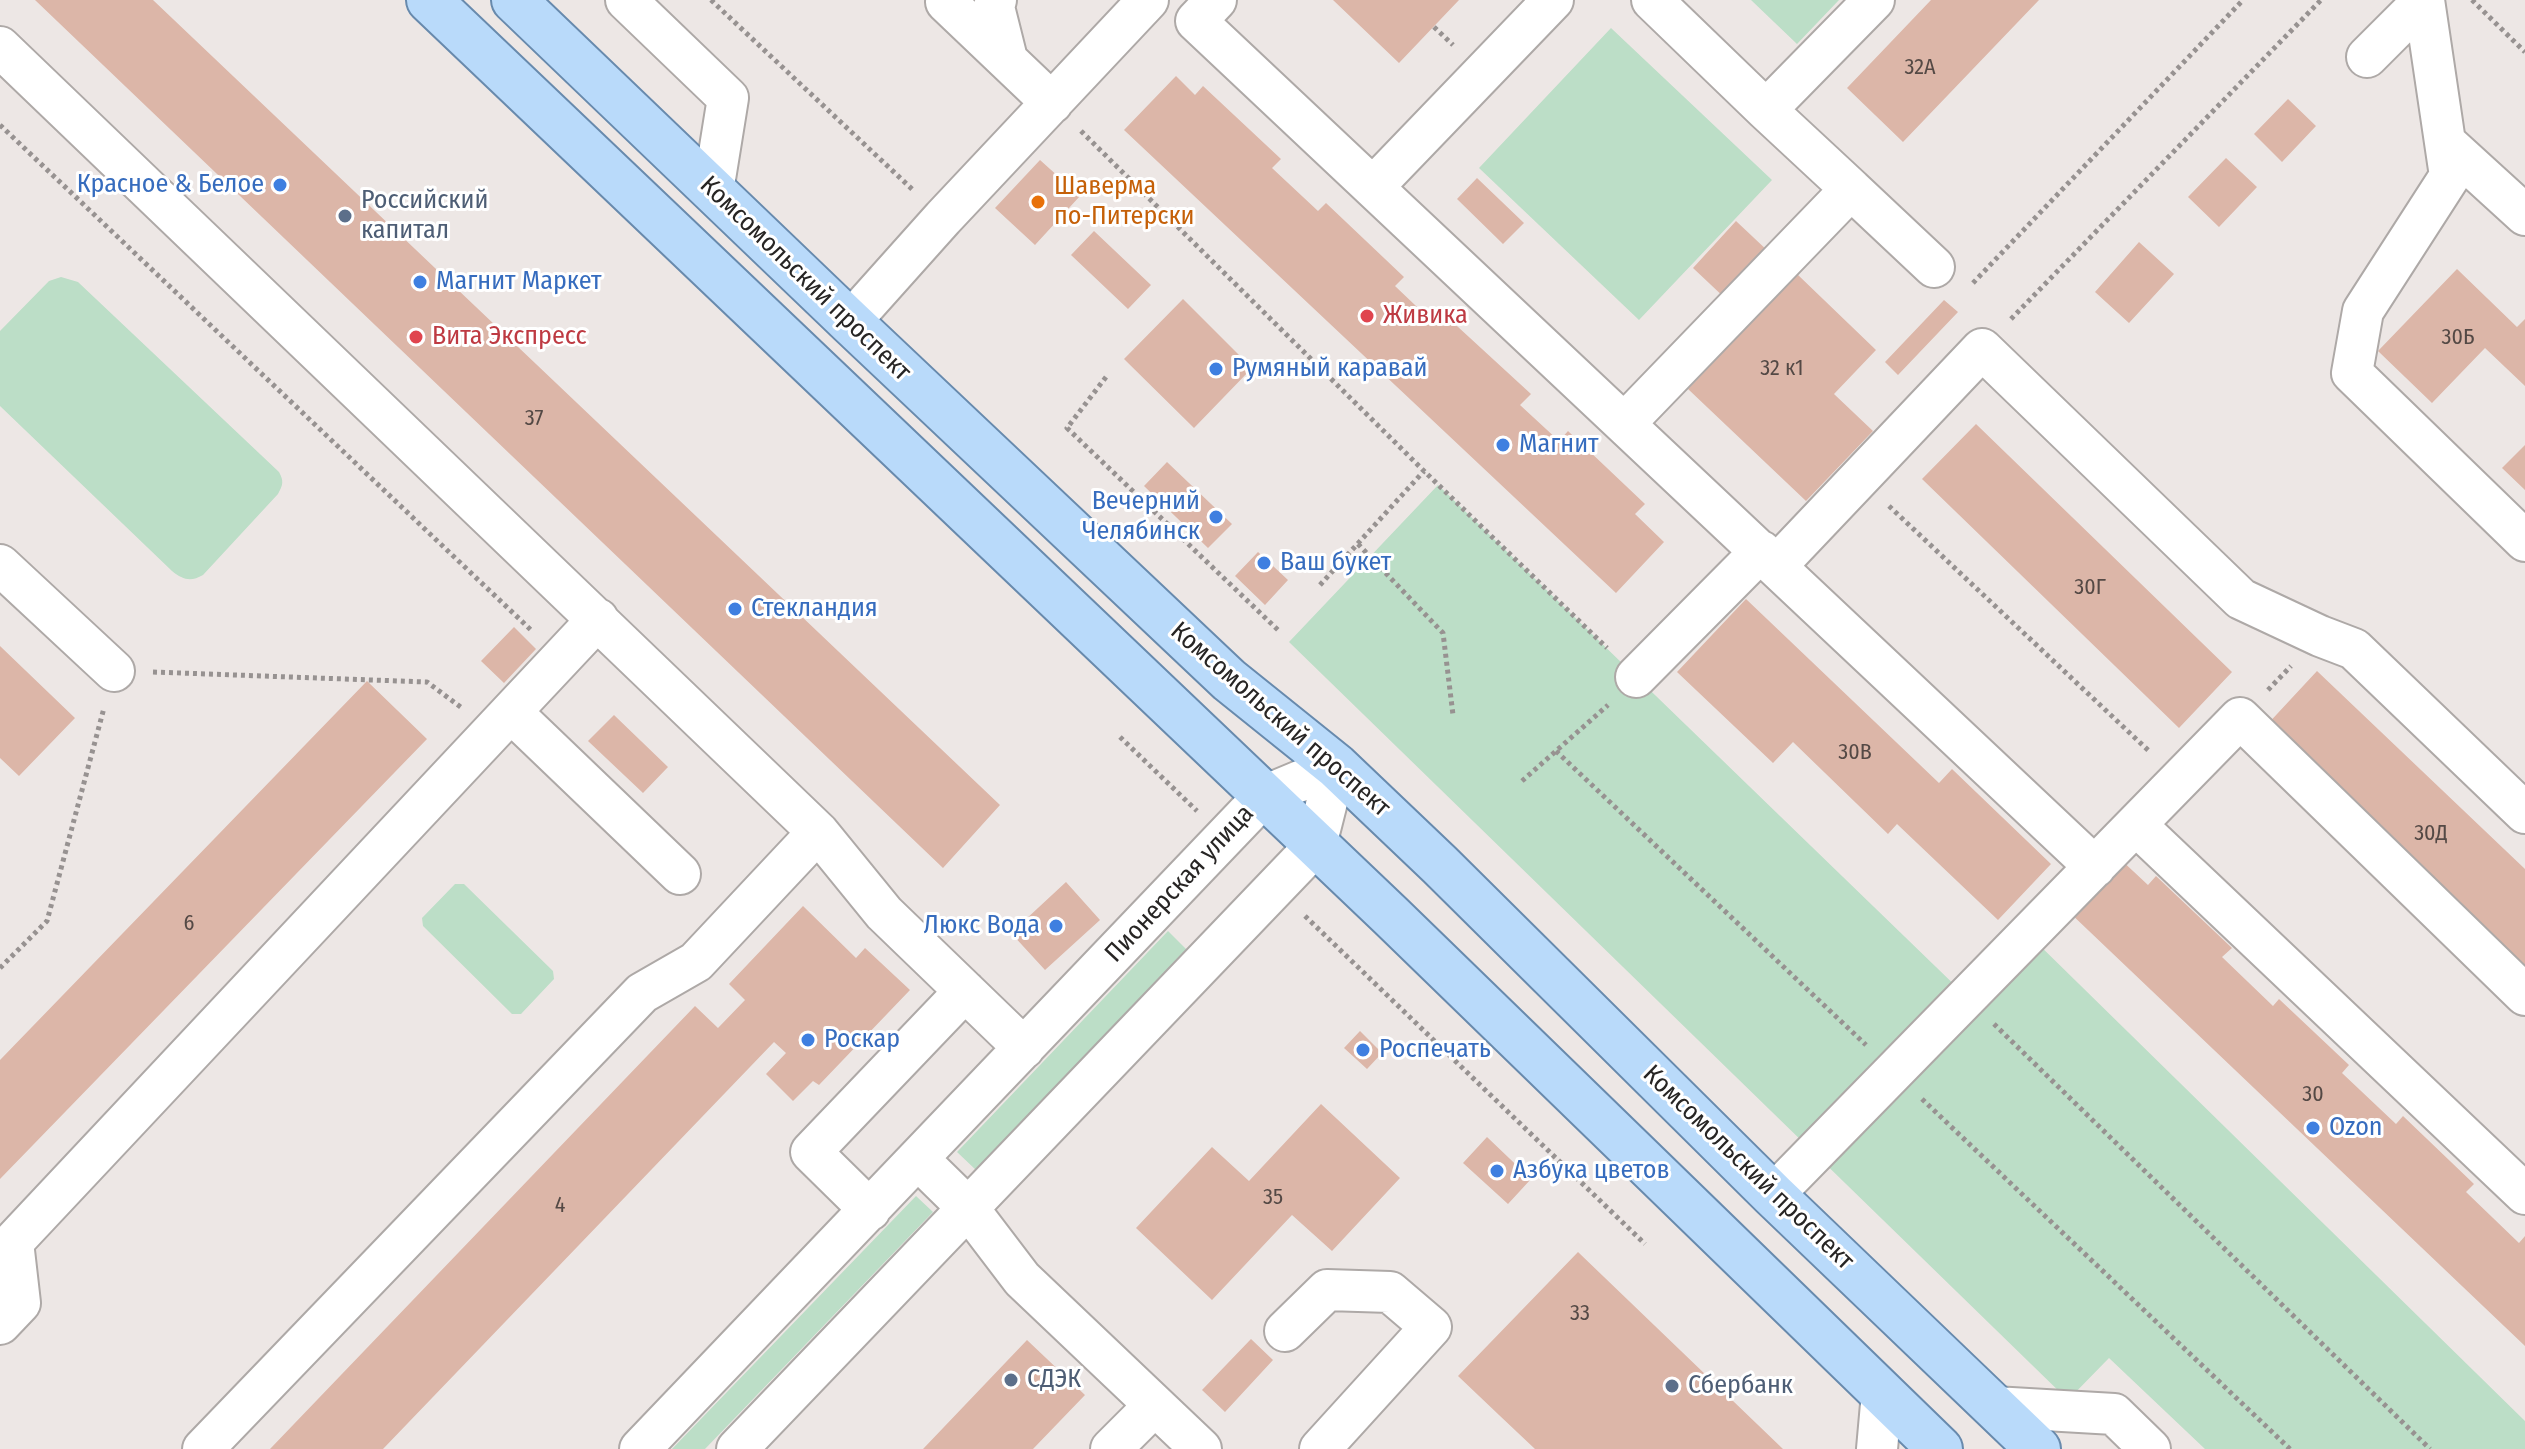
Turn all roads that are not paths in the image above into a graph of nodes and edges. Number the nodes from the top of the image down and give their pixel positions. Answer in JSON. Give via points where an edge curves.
{"nodes":[{"id":1,"x":429,"y":0,"type":"edge"},
{"id":2,"x":514,"y":0,"type":"edge"},
{"id":3,"x":626,"y":0,"type":"edge"},
{"id":4,"x":996,"y":0,"type":"edge"},
{"id":5,"x":1148,"y":0,"type":"edge"},
{"id":6,"x":1553,"y":0,"type":"edge"},
{"id":7,"x":1652,"y":0,"type":"edge"},
{"id":8,"x":1874,"y":0,"type":"edge"},
{"id":9,"x":2424,"y":0,"type":"edge"},
{"id":10,"x":946,"y":2,"type":"dead end"},
{"id":11,"x":1196,"y":7,"type":"edge"},
{"id":12,"x":0,"y":47,"type":"edge"},
{"id":13,"x":2367,"y":57,"type":"dead end"},
{"id":14,"x":1007,"y":59,"type":"junction"},
{"id":15,"x":1052,"y":103,"type":"junction"},
{"id":16,"x":1766,"y":110,"type":"junction"},
{"id":17,"x":2446,"y":143,"type":"junction"},
{"id":18,"x":1373,"y":187,"type":"junction"},
{"id":19,"x":1851,"y":189,"type":"junction"},
{"id":20,"x":713,"y":191,"type":"junction"},
{"id":21,"x":2525,"y":215,"type":"edge"},
{"id":22,"x":1934,"y":267,"type":"dead end"},
{"id":23,"x":850,"y":322,"type":"junction"},
{"id":24,"x":1625,"y":423,"type":"junction"},
{"id":25,"x":2525,"y":541,"type":"edge"},
{"id":26,"x":1769,"y":558,"type":"junction"},
{"id":27,"x":0,"y":565,"type":"edge"},
{"id":28,"x":1048,"y":591,"type":"junction"},
{"id":29,"x":598,"y":619,"type":"junction"},
{"id":30,"x":1190,"y":643,"type":"junction"},
{"id":31,"x":114,"y":671,"type":"road end"},
{"id":32,"x":1626,"y":687,"type":"road end"},
{"id":33,"x":502,"y":721,"type":"junction"},
{"id":34,"x":1336,"y":766,"type":"junction"},
{"id":35,"x":1264,"y":796,"type":"junction"},
{"id":36,"x":2525,"y":813,"type":"edge"},
{"id":37,"x":2136,"y":825,"type":"junction"},
{"id":38,"x":818,"y":832,"type":"junction"},
{"id":39,"x":1316,"y":845,"type":"junction"},
{"id":40,"x":2095,"y":867,"type":"junction"},
{"id":41,"x":680,"y":874,"type":"dead end"},
{"id":42,"x":965,"y":991,"type":"junction"},
{"id":43,"x":2525,"y":995,"type":"edge"},
{"id":44,"x":1024,"y":1048,"type":"junction"},
{"id":45,"x":918,"y":1159,"type":"junction"},
{"id":46,"x":2525,"y":1194,"type":"edge"},
{"id":47,"x":1773,"y":1195,"type":"junction"},
{"id":48,"x":968,"y":1208,"type":"junction"},
{"id":49,"x":870,"y":1210,"type":"junction"},
{"id":50,"x":0,"y":1324,"type":"edge"},
{"id":51,"x":1285,"y":1331,"type":"dead end"},
{"id":52,"x":1882,"y":1393,"type":"junction"},
{"id":53,"x":1154,"y":1406,"type":"junction"},
{"id":54,"x":1994,"y":1407,"type":"junction"},
{"id":55,"x":203,"y":1449,"type":"edge"},
{"id":56,"x":640,"y":1449,"type":"edge"},
{"id":57,"x":737,"y":1449,"type":"edge"},
{"id":58,"x":1111,"y":1449,"type":"edge"},
{"id":59,"x":1201,"y":1449,"type":"edge"},
{"id":60,"x":1320,"y":1449,"type":"edge"},
{"id":61,"x":1877,"y":1449,"type":"edge"},
{"id":62,"x":1940,"y":1449,"type":"edge"},
{"id":63,"x":2038,"y":1449,"type":"edge"},
{"id":64,"x":2150,"y":1449,"type":"edge"}],
"edges":[{"from":1,"to":28,"type":"main road"},
{"from":2,"to":20,"type":"main road","name":"Комсомольский проспект"},
{"from":3,"to":20,"type":"street","via":[[728,98]]},
{"from":4,"to":14,"type":"street"},
{"from":5,"to":15,"type":"street"},
{"from":6,"to":18,"type":"street"},
{"from":7,"to":16,"type":"street"},
{"from":8,"to":16,"type":"street"},
{"from":9,"to":13,"type":"street"},
{"from":9,"to":17,"type":"street"},
{"from":10,"to":14,"type":"street"},
{"from":11,"to":18,"type":"street"},
{"from":12,"to":29,"type":"street"},
{"from":14,"to":15,"type":"street"},
{"from":15,"to":23,"type":"street"},
{"from":16,"to":19,"type":"street"},
{"from":17,"to":21,"type":"street"},
{"from":17,"to":25,"type":"street","via":[[2450,176],[2363,311],[2352,373]]},
{"from":18,"to":24,"type":"street"},
{"from":19,"to":22,"type":"street"},
{"from":19,"to":24,"type":"street"},
{"from":20,"to":23,"type":"main road","name":"Комсомольский проспект"},
{"from":23,"to":30,"type":"main road","name":"Комсомольский проспект"},
{"from":24,"to":26,"type":"street"},
{"from":26,"to":32,"type":"street"},
{"from":26,"to":36,"type":"street","via":[[1860,478],[1982,349],[2241,599],[2354,649]]},
{"from":26,"to":40,"type":"street"},
{"from":27,"to":31,"type":"street"},
{"from":28,"to":30,"type":"main road","via":[[1115,628],[1182,687],[1192,686],[1202,675],[1203,664]]},
{"from":28,"to":35,"type":"main road"},
{"from":29,"to":33,"type":"street"},
{"from":29,"to":38,"type":"street"},
{"from":30,"to":34,"type":"main road","name":"Комсомольский проспект"},
{"from":33,"to":41,"type":"street"},
{"from":33,"to":50,"type":"street","via":[[13,1242],[20,1303]]},
{"from":34,"to":35,"type":"street","name":"Пионерская улица"},
{"from":34,"to":39,"type":"street"},
{"from":34,"to":47,"type":"main road","name":"Комсомольский проспект"},
{"from":35,"to":39,"type":"main road"},
{"from":35,"to":44,"type":"street","name":"Пионерская улица"},
{"from":37,"to":40,"type":"street"},
{"from":37,"to":43,"type":"street","via":[[2240,718]]},
{"from":37,"to":46,"type":"street"},
{"from":38,"to":42,"type":"street","via":[[884,913]]},
{"from":38,"to":55,"type":"street","via":[[696,962],[642,993]]},
{"from":39,"to":48,"type":"street"},
{"from":39,"to":52,"type":"main road"},
{"from":40,"to":47,"type":"street"},
{"from":42,"to":44,"type":"street"},
{"from":42,"to":49,"type":"street","via":[[811,1152]]},
{"from":44,"to":45,"type":"street","name":"Пионерская улица"},
{"from":45,"to":48,"type":"street"},
{"from":45,"to":49,"type":"street","name":"Пионерская улица"},
{"from":47,"to":54,"type":"main road","name":"Комсомольский проспект"},
{"from":48,"to":53,"type":"street","via":[[1022,1279]]},
{"from":48,"to":57,"type":"street"},
{"from":49,"to":56,"type":"street","name":"Пионерская улица"},
{"from":51,"to":60,"type":"street","via":[[1327,1290],[1390,1292],[1431,1327]]},
{"from":52,"to":61,"type":"street"},
{"from":52,"to":62,"type":"main road"},
{"from":53,"to":58,"type":"street"},
{"from":53,"to":59,"type":"street"},
{"from":54,"to":63,"type":"main road","name":"Комсомольский проспект"},
{"from":54,"to":64,"type":"street","via":[[2114,1414]]}]}
